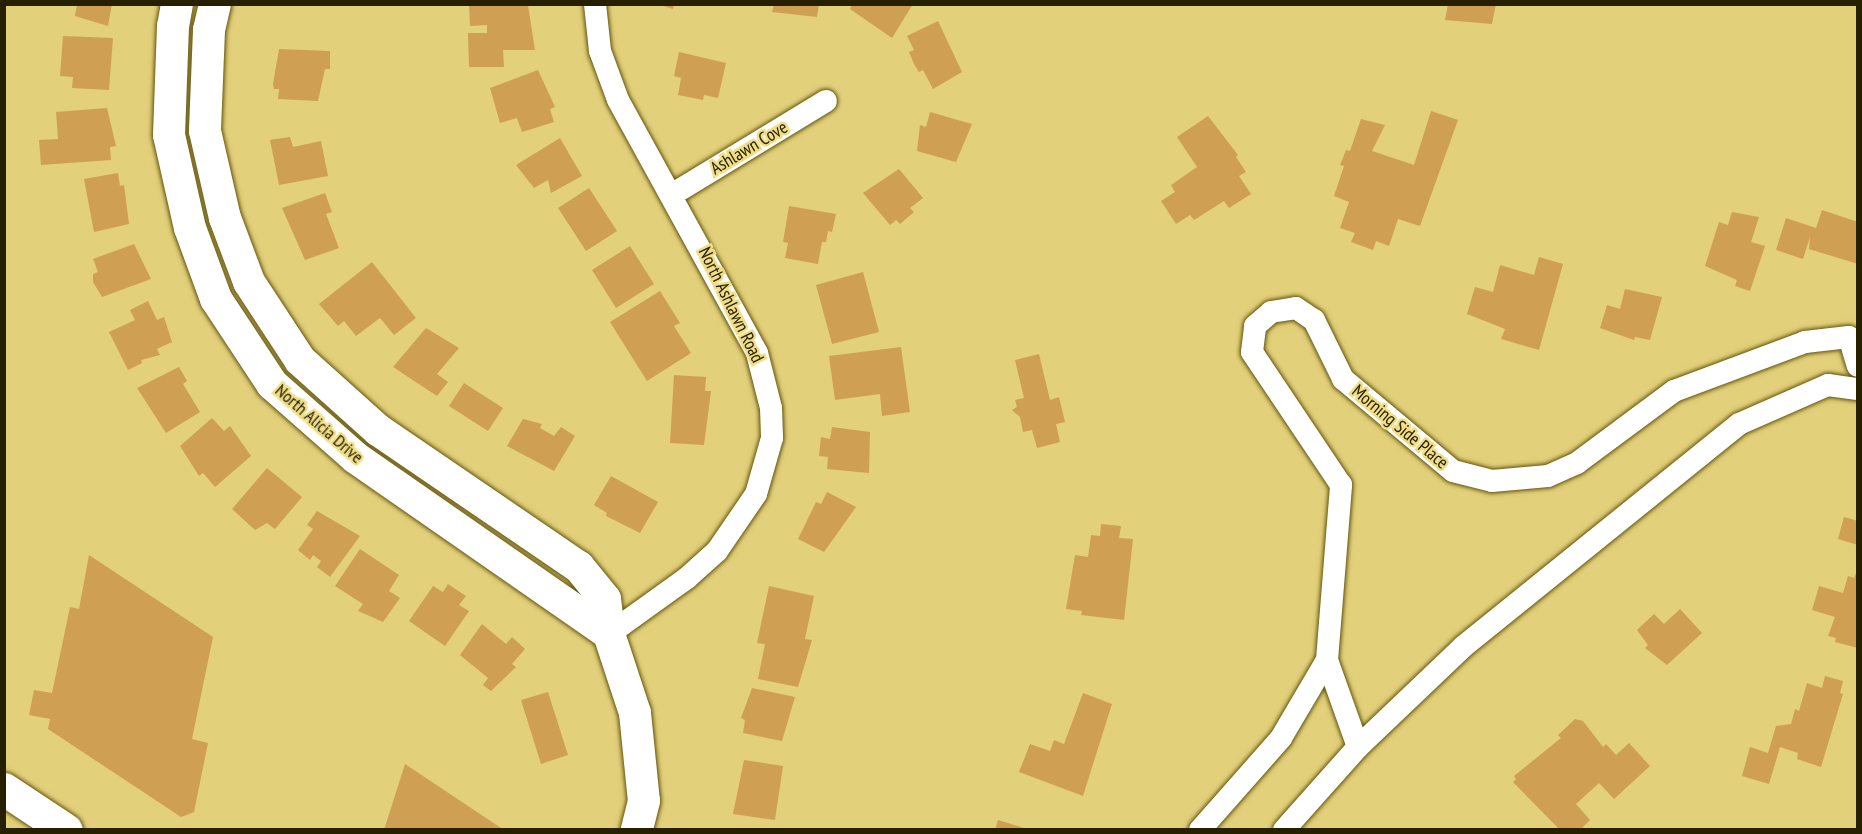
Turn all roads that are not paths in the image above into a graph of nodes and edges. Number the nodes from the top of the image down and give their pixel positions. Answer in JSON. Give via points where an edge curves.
{"nodes":[{"id":1,"x":177,"y":4,"type":"edge"},
{"id":2,"x":215,"y":4,"type":"edge"},
{"id":3,"x":595,"y":4,"type":"edge"},
{"id":4,"x":826,"y":101,"type":"dead end"},
{"id":5,"x":673,"y":194,"type":"junction"},
{"id":6,"x":1857,"y":366,"type":"edge"},
{"id":7,"x":1857,"y":389,"type":"edge"},
{"id":8,"x":609,"y":634,"type":"junction"},
{"id":9,"x":1327,"y":660,"type":"junction"},
{"id":10,"x":1358,"y":747,"type":"junction"},
{"id":11,"x":4,"y":789,"type":"edge"},
{"id":12,"x":66,"y":830,"type":"edge"},
{"id":13,"x":637,"y":830,"type":"edge"},
{"id":14,"x":1200,"y":830,"type":"edge"},
{"id":15,"x":1284,"y":830,"type":"edge"}],
"edges":[{"from":1,"to":8,"type":"main road","name":"North Alicia Drive","via":[[169,135],[190,228],[216,299],[272,384],[356,458]]},
{"from":2,"to":8,"type":"main road","name":"North Alicia Drive","via":[[209,30],[205,131],[225,218],[249,282],[300,360],[378,430],[579,567],[604,600]]},
{"from":3,"to":5,"type":"street","name":"North Ashlawn Road","via":[[607,74],[635,132]]},
{"from":4,"to":5,"type":"street","name":"Ashlawn Cove"},
{"from":5,"to":8,"type":"street","name":"North Ashlawn Road","via":[[758,353],[771,408],[772,438],[756,494],[717,551],[687,578]]},
{"from":6,"to":9,"type":"street","name":"Morning Side Place","via":[[1849,337],[1805,342],[1674,391],[1577,463],[1521,481],[1492,481],[1453,471],[1343,379],[1314,320],[1296,308],[1271,312],[1255,326],[1252,352],[1341,485]]},
{"from":7,"to":10,"type":"street","via":[[1828,385],[1739,424],[1464,646]]},
{"from":8,"to":13,"type":"main road","name":"North Alicia Drive","via":[[635,713],[644,801]]},
{"from":9,"to":10,"type":"street","name":"Morning Side Place"},
{"from":9,"to":14,"type":"street","name":"Morning Side Place","via":[[1281,738]]},
{"from":10,"to":15,"type":"street"},
{"from":11,"to":12,"type":"main road"}]}
